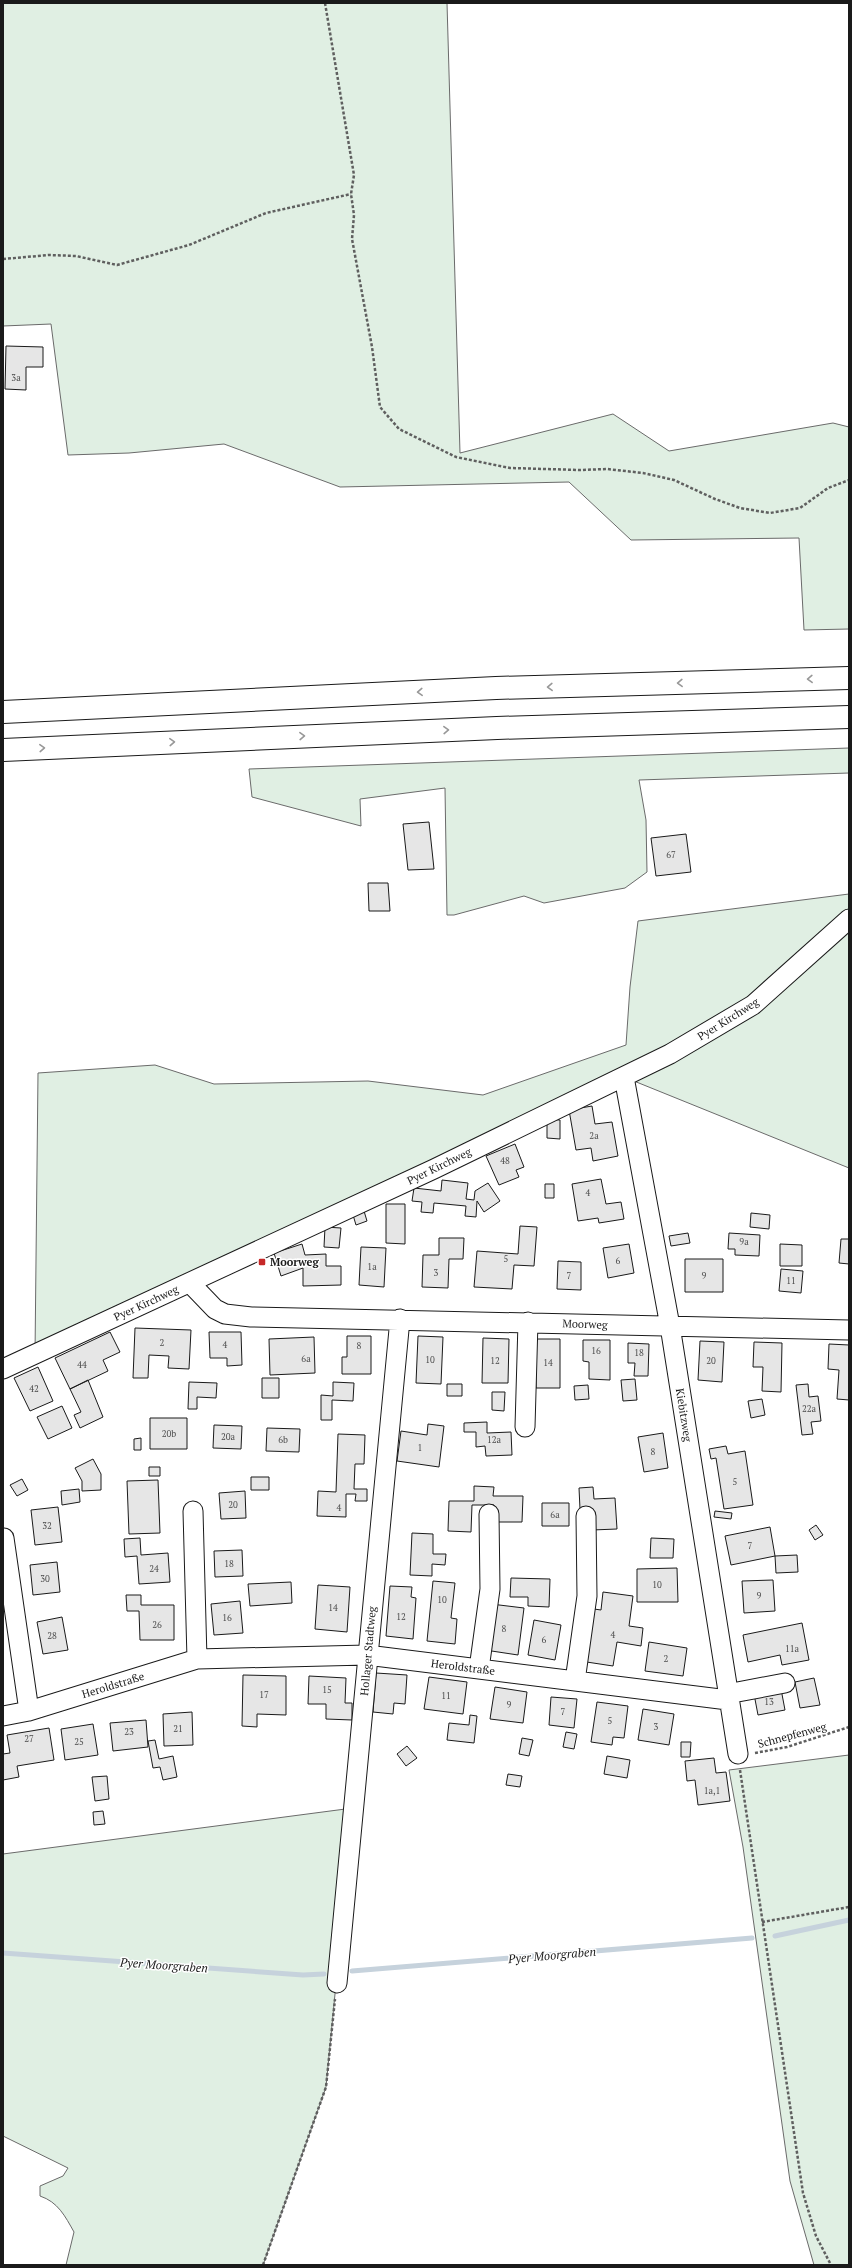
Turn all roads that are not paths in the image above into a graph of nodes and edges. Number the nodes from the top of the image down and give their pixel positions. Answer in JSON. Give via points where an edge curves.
{"nodes":[{"id":1,"x":849,"y":678,"type":"edge"},
{"id":2,"x":3,"y":712,"type":"edge"},
{"id":3,"x":849,"y":718,"type":"edge"},
{"id":4,"x":3,"y":750,"type":"edge"},
{"id":5,"x":849,"y":919,"type":"edge"},
{"id":6,"x":624,"y":1077,"type":"junction"},
{"id":7,"x":190,"y":1283,"type":"junction"},
{"id":8,"x":400,"y":1319,"type":"junction"},
{"id":9,"x":528,"y":1322,"type":"junction"},
{"id":10,"x":670,"y":1326,"type":"junction"},
{"id":11,"x":849,"y":1330,"type":"edge"},
{"id":12,"x":3,"y":1369,"type":"edge"},
{"id":13,"x":525,"y":1427,"type":"dead end"},
{"id":14,"x":193,"y":1511,"type":"dead end"},
{"id":15,"x":489,"y":1514,"type":"dead end"},
{"id":16,"x":586,"y":1516,"type":"dead end"},
{"id":17,"x":4,"y":1538,"type":"dead end"},
{"id":18,"x":367,"y":1655,"type":"junction"},
{"id":19,"x":196,"y":1659,"type":"junction"},
{"id":20,"x":479,"y":1669,"type":"junction"},
{"id":21,"x":575,"y":1681,"type":"junction"},
{"id":22,"x":785,"y":1683,"type":"dead end"},
{"id":23,"x":727,"y":1697,"type":"junction"},
{"id":24,"x":29,"y":1711,"type":"junction"},
{"id":25,"x":3,"y":1716,"type":"edge"},
{"id":26,"x":738,"y":1754,"type":"road end"},
{"id":27,"x":337,"y":1983,"type":"road end"}],
"edges":[{"from":1,"to":2,"type":"highway","one_way":true,"via":[[496,688]]},
{"from":4,"to":3,"type":"highway","one_way":true,"via":[[482,729]]},
{"from":5,"to":6,"type":"street","name":"Pyer Kirchweg","via":[[753,1005],[670,1054]]},
{"from":6,"to":7,"type":"street","name":"Pyer Kirchweg"},
{"from":6,"to":10,"type":"street","name":"Kiebitzweg"},
{"from":7,"to":8,"type":"street","name":"Moorweg","via":[[215,1309],[225,1314],[297,1319]]},
{"from":7,"to":12,"type":"street","name":"Pyer Kirchweg"},
{"from":8,"to":9,"type":"street","name":"Moorweg"},
{"from":8,"to":18,"type":"street","name":"Hollager Stadtweg"},
{"from":9,"to":10,"type":"street","name":"Moorweg"},
{"from":9,"to":13,"type":"street"},
{"from":10,"to":11,"type":"street","name":"Moorweg"},
{"from":10,"to":23,"type":"street","name":"Kiebitzweg"},
{"from":14,"to":19,"type":"street"},
{"from":15,"to":20,"type":"street","via":[[490,1588]]},
{"from":16,"to":21,"type":"street","via":[[587,1596]]},
{"from":17,"to":24,"type":"street"},
{"from":18,"to":19,"type":"street","name":"Heroldstraße"},
{"from":18,"to":20,"type":"street","name":"Heroldstraße"},
{"from":18,"to":27,"type":"street","name":"Hollager Stadtweg"},
{"from":19,"to":24,"type":"street","name":"Heroldstraße"},
{"from":20,"to":21,"type":"street","name":"Heroldstraße"},
{"from":21,"to":23,"type":"street","name":"Heroldstraße"},
{"from":22,"to":23,"type":"street","name":"Heroldstraße"},
{"from":23,"to":26,"type":"street","name":"Kiebitzweg"},
{"from":24,"to":25,"type":"street","name":"Heroldstraße"}]}
